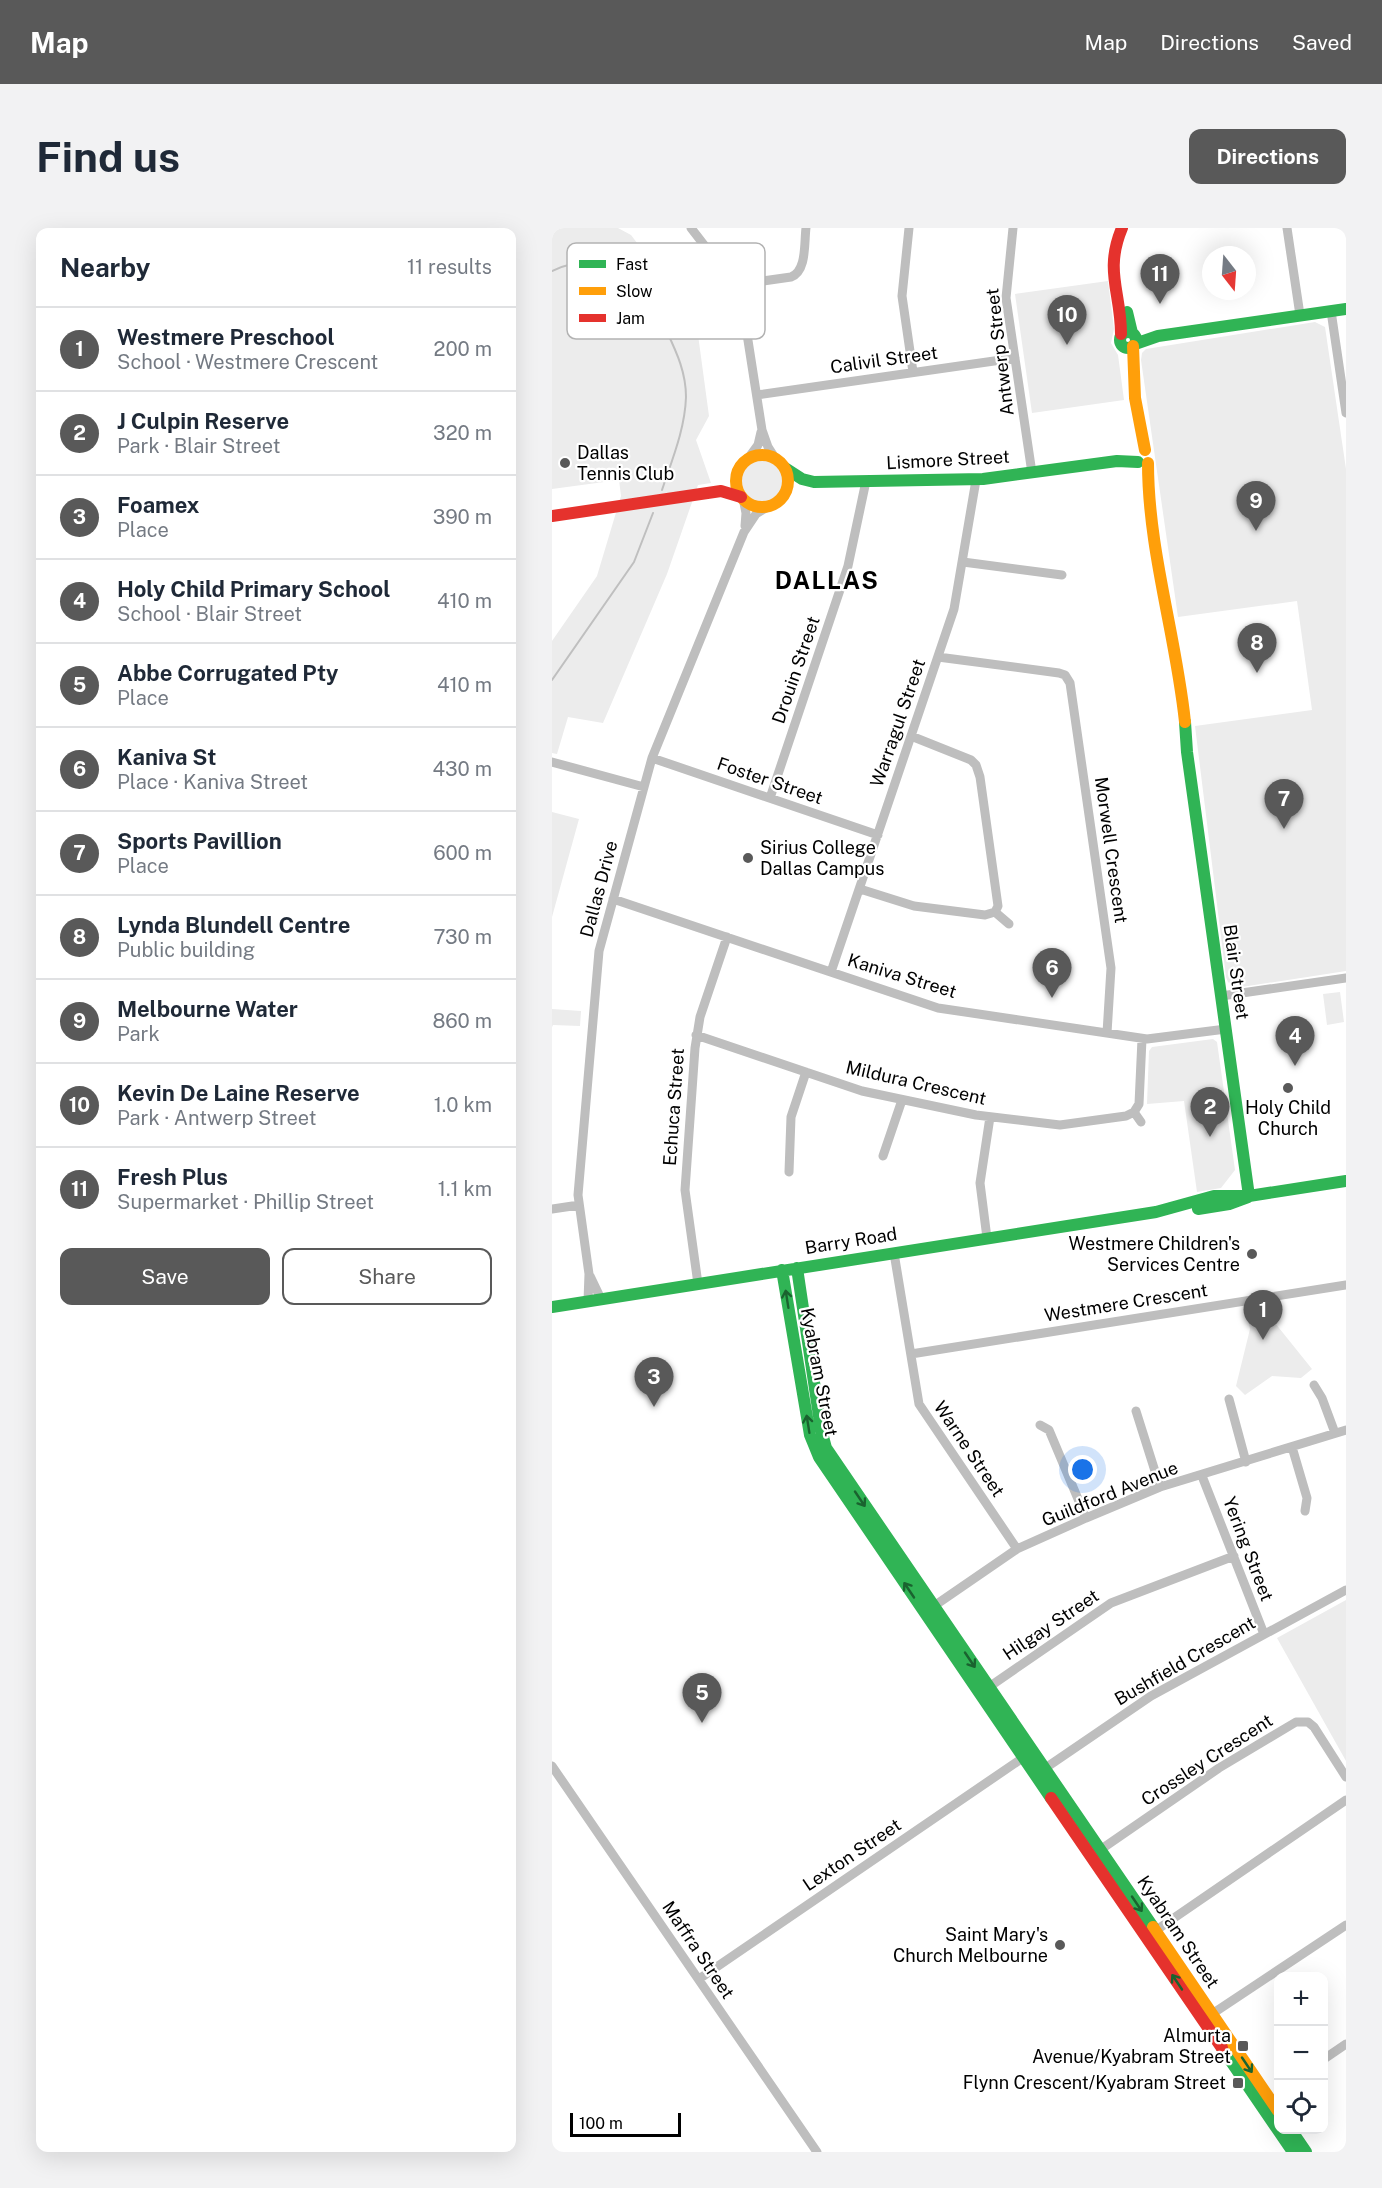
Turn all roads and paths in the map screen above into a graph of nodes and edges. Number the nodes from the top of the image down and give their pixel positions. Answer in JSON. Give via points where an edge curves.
{"nodes":[{"id":1,"x":691,"y":228,"type":"edge"},
{"id":2,"x":806,"y":228,"type":"edge"},
{"id":3,"x":909,"y":228,"type":"edge"},
{"id":4,"x":1013,"y":228,"type":"edge"},
{"id":5,"x":1287,"y":228,"type":"edge"},
{"id":6,"x":1122,"y":229,"type":"edge"},
{"id":7,"x":703,"y":243,"type":"edge"},
{"id":8,"x":765,"y":281,"type":"edge"},
{"id":9,"x":1346,"y":309,"type":"edge"},
{"id":10,"x":1331,"y":311,"type":"junction"},
{"id":11,"x":1300,"y":315,"type":"junction"},
{"id":12,"x":749,"y":339,"type":"edge"},
{"id":13,"x":1130,"y":340,"type":"junction"},
{"id":14,"x":1015,"y":358,"type":"junction"},
{"id":15,"x":913,"y":372,"type":"junction"},
{"id":16,"x":757,"y":395,"type":"junction"},
{"id":17,"x":1346,"y":412,"type":"edge"},
{"id":18,"x":762,"y":430,"type":"junction"},
{"id":19,"x":1141,"y":457,"type":"junction"},
{"id":20,"x":775,"y":458,"type":"junction"},
{"id":21,"x":747,"y":460,"type":"junction"},
{"id":22,"x":785,"y":468,"type":"junction"},
{"id":23,"x":737,"y":473,"type":"junction"},
{"id":24,"x":1032,"y":473,"type":"junction"},
{"id":25,"x":976,"y":480,"type":"junction"},
{"id":26,"x":866,"y":481,"type":"junction"},
{"id":27,"x":814,"y":482,"type":"junction"},
{"id":28,"x":701,"y":493,"type":"junction"},
{"id":29,"x":785,"y":493,"type":"junction"},
{"id":30,"x":742,"y":497,"type":"junction"},
{"id":31,"x":769,"y":506,"type":"junction"},
{"id":32,"x":552,"y":516,"type":"edge"},
{"id":33,"x":744,"y":531,"type":"junction"},
{"id":34,"x":963,"y":562,"type":"junction"},
{"id":35,"x":1062,"y":575,"type":"dead end"},
{"id":36,"x":938,"y":657,"type":"junction"},
{"id":37,"x":911,"y":736,"type":"junction"},
{"id":38,"x":985,"y":757,"type":"dead end"},
{"id":39,"x":651,"y":758,"type":"junction"},
{"id":40,"x":552,"y":762,"type":"edge"},
{"id":41,"x":976,"y":765,"type":"junction"},
{"id":42,"x":644,"y":787,"type":"junction"},
{"id":43,"x":770,"y":798,"type":"junction"},
{"id":44,"x":878,"y":835,"type":"junction"},
{"id":45,"x":860,"y":889,"type":"junction"},
{"id":46,"x":613,"y":899,"type":"junction"},
{"id":47,"x":995,"y":912,"type":"junction"},
{"id":48,"x":1009,"y":924,"type":"dead end"},
{"id":49,"x":728,"y":937,"type":"junction"},
{"id":50,"x":831,"y":972,"type":"junction"},
{"id":51,"x":1346,"y":978,"type":"edge"},
{"id":52,"x":1221,"y":996,"type":"junction"},
{"id":53,"x":1226,"y":1029,"type":"junction"},
{"id":54,"x":1107,"y":1033,"type":"junction"},
{"id":55,"x":696,"y":1035,"type":"junction"},
{"id":56,"x":1142,"y":1039,"type":"junction"},
{"id":57,"x":806,"y":1072,"type":"junction"},
{"id":58,"x":902,"y":1100,"type":"junction"},
{"id":59,"x":1134,"y":1112,"type":"junction"},
{"id":60,"x":990,"y":1117,"type":"junction"},
{"id":61,"x":1141,"y":1122,"type":"dead end"},
{"id":62,"x":883,"y":1156,"type":"dead end"},
{"id":63,"x":789,"y":1172,"type":"dead end"},
{"id":64,"x":1346,"y":1181,"type":"edge"},
{"id":65,"x":1249,"y":1196,"type":"junction"},
{"id":66,"x":579,"y":1205,"type":"junction"},
{"id":67,"x":552,"y":1209,"type":"edge"},
{"id":68,"x":987,"y":1238,"type":"junction"},
{"id":69,"x":894,"y":1253,"type":"junction"},
{"id":70,"x":797,"y":1268,"type":"junction"},
{"id":71,"x":782,"y":1270,"type":"junction"},
{"id":72,"x":589,"y":1274,"type":"junction"},
{"id":73,"x":698,"y":1284,"type":"junction"},
{"id":74,"x":1346,"y":1285,"type":"edge"},
{"id":75,"x":601,"y":1299,"type":"junction"},
{"id":76,"x":588,"y":1301,"type":"junction"},
{"id":77,"x":552,"y":1307,"type":"edge"},
{"id":78,"x":911,"y":1354,"type":"junction"},
{"id":79,"x":1314,"y":1385,"type":"dead end"},
{"id":80,"x":1229,"y":1399,"type":"dead end"},
{"id":81,"x":1136,"y":1411,"type":"dead end"},
{"id":82,"x":1040,"y":1425,"type":"dead end"},
{"id":83,"x":1346,"y":1430,"type":"edge"},
{"id":84,"x":1335,"y":1433,"type":"junction"},
{"id":85,"x":1292,"y":1447,"type":"junction"},
{"id":86,"x":1246,"y":1462,"type":"junction"},
{"id":87,"x":836,"y":1473,"type":"junction"},
{"id":88,"x":1202,"y":1476,"type":"junction"},
{"id":89,"x":1160,"y":1487,"type":"junction"},
{"id":90,"x":1305,"y":1511,"type":"dead end"},
{"id":91,"x":1086,"y":1518,"type":"junction"},
{"id":92,"x":1017,"y":1549,"type":"junction"},
{"id":93,"x":1234,"y":1556,"type":"junction"},
{"id":94,"x":1346,"y":1590,"type":"edge"},
{"id":95,"x":929,"y":1609,"type":"junction"},
{"id":96,"x":1264,"y":1634,"type":"junction"},
{"id":97,"x":989,"y":1687,"type":"junction"},
{"id":98,"x":1023,"y":1757,"type":"junction"},
{"id":99,"x":552,"y":1766,"type":"edge"},
{"id":100,"x":1039,"y":1770,"type":"junction"},
{"id":101,"x":1346,"y":1777,"type":"edge"},
{"id":102,"x":1346,"y":1800,"type":"edge"},
{"id":103,"x":1100,"y":1850,"type":"junction"},
{"id":104,"x":1110,"y":1874,"type":"junction"},
{"id":105,"x":1346,"y":1925,"type":"edge"},
{"id":106,"x":1155,"y":1931,"type":"junction"},
{"id":107,"x":699,"y":1979,"type":"junction"},
{"id":108,"x":1199,"y":2013,"type":"junction"},
{"id":109,"x":1212,"y":2014,"type":"junction"},
{"id":110,"x":1346,"y":2044,"type":"edge"},
{"id":111,"x":1227,"y":2056,"type":"junction"},
{"id":112,"x":1328,"y":2056,"type":"edge"},
{"id":113,"x":1268,"y":2096,"type":"edge"},
{"id":114,"x":1294,"y":2134,"type":"edge"},
{"id":115,"x":817,"y":2152,"type":"edge"},
{"id":116,"x":1293,"y":2152,"type":"edge"},
{"id":117,"x":1306,"y":2152,"type":"edge"}],
"edges":[{"from":1,"to":7,"type":"street"},
{"from":2,"to":8,"type":"street","via":[[797,274]]},
{"from":3,"to":15,"type":"street","via":[[902,296]]},
{"from":4,"to":14,"type":"street","name":"Antwerp Street","via":[[1006,292]]},
{"from":5,"to":11,"type":"street"},
{"from":6,"to":13,"type":"street","name":"Blair Street","via":[[1121,266]]},
{"from":9,"to":10,"type":"street"},
{"from":10,"to":11,"type":"street"},
{"from":10,"to":17,"type":"street"},
{"from":11,"to":13,"type":"street"},
{"from":12,"to":16,"type":"street"},
{"from":13,"to":19,"type":"street","name":"Blair Street"},
{"from":14,"to":15,"type":"street","name":"Calivil Street"},
{"from":14,"to":24,"type":"street","name":"Antwerp Street"},
{"from":15,"to":16,"type":"street","name":"Calivil Street"},
{"from":16,"to":18,"type":"street"},
{"from":18,"to":20,"type":"street"},
{"from":18,"to":21,"type":"street","via":[[758,445]]},
{"from":19,"to":24,"type":"street","name":"Lismore Street"},
{"from":19,"to":52,"type":"street","name":"Blair Street","via":[[1148,481],[1168,648],[1187,752]]},
{"from":20,"to":21,"type":"street","via":[[757,455]]},
{"from":20,"to":22,"type":"street"},
{"from":21,"to":23,"type":"street"},
{"from":22,"to":27,"type":"street","name":"Lismore Street"},
{"from":22,"to":29,"type":"street"},
{"from":23,"to":28,"type":"street","via":[[726,484]]},
{"from":23,"to":30,"type":"street","via":[[736,485]]},
{"from":24,"to":25,"type":"street","name":"Lismore Street"},
{"from":25,"to":26,"type":"street","name":"Lismore Street"},
{"from":25,"to":34,"type":"street","name":"Warragul Street"},
{"from":26,"to":27,"type":"street","name":"Lismore Street"},
{"from":26,"to":43,"type":"street","name":"Drouin Street","via":[[848,566]]},
{"from":27,"to":29,"type":"street","name":"Lismore Street"},
{"from":28,"to":30,"type":"street","via":[[728,491]]},
{"from":28,"to":32,"type":"street"},
{"from":29,"to":31,"type":"street"},
{"from":30,"to":31,"type":"street","via":[[753,505]]},
{"from":30,"to":33,"type":"street","name":"Dallas Drive","via":[[746,513]]},
{"from":31,"to":33,"type":"street","name":"Dallas Drive","via":[[756,514]]},
{"from":33,"to":39,"type":"street","name":"Dallas Drive"},
{"from":34,"to":35,"type":"street"},
{"from":34,"to":36,"type":"street","name":"Warragul Street","via":[[954,609]]},
{"from":36,"to":37,"type":"street","name":"Warragul Street"},
{"from":36,"to":54,"type":"street","name":"Morwell Crescent","via":[[1066,670],[1111,968]]},
{"from":37,"to":41,"type":"street"},
{"from":37,"to":44,"type":"street","name":"Warragul Street"},
{"from":38,"to":41,"type":"street"},
{"from":39,"to":42,"type":"street","name":"Dallas Drive"},
{"from":39,"to":43,"type":"street","name":"Foster Street"},
{"from":40,"to":42,"type":"street"},
{"from":41,"to":47,"type":"street","via":[[998,902]]},
{"from":42,"to":46,"type":"street","name":"Dallas Drive"},
{"from":43,"to":44,"type":"street","name":"Foster Street"},
{"from":44,"to":45,"type":"street","name":"Warragul Street"},
{"from":45,"to":47,"type":"street","via":[[914,906],[985,915]]},
{"from":45,"to":50,"type":"street","name":"Warragul Street"},
{"from":46,"to":49,"type":"street","name":"Kaniva Street"},
{"from":46,"to":66,"type":"street","name":"Dallas Drive","via":[[597,958]]},
{"from":47,"to":48,"type":"street"},
{"from":49,"to":50,"type":"street","name":"Kaniva Street"},
{"from":49,"to":55,"type":"street","name":"Echuca Street"},
{"from":50,"to":54,"type":"street","name":"Kaniva Street","via":[[938,1008]]},
{"from":51,"to":52,"type":"street"},
{"from":52,"to":53,"type":"street","name":"Blair Street"},
{"from":53,"to":56,"type":"street","name":"Kaniva Street"},
{"from":53,"to":65,"type":"street","name":"Blair Street"},
{"from":54,"to":56,"type":"street","name":"Kaniva Street"},
{"from":55,"to":57,"type":"street","name":"Mildura Crescent"},
{"from":55,"to":73,"type":"street","name":"Echuca Street","via":[[685,1190]]},
{"from":56,"to":59,"type":"street","via":[[1139,1104]]},
{"from":57,"to":58,"type":"street","name":"Mildura Crescent"},
{"from":57,"to":63,"type":"street","via":[[791,1117]]},
{"from":58,"to":60,"type":"street","name":"Mildura Crescent"},
{"from":58,"to":62,"type":"street"},
{"from":59,"to":60,"type":"street","name":"Mildura Crescent","via":[[1065,1125]]},
{"from":59,"to":61,"type":"street"},
{"from":60,"to":68,"type":"street","via":[[980,1189]]},
{"from":64,"to":65,"type":"street","name":"Barry Road"},
{"from":65,"to":68,"type":"street","name":"Barry Road","via":[[1233,1194],[1156,1212]]},
{"from":66,"to":67,"type":"street"},
{"from":66,"to":72,"type":"street","name":"Dallas Drive"},
{"from":68,"to":69,"type":"street","name":"Barry Road"},
{"from":69,"to":70,"type":"street","name":"Barry Road"},
{"from":69,"to":78,"type":"street","name":"Warne Street"},
{"from":70,"to":71,"type":"street","name":"Barry Road"},
{"from":70,"to":87,"type":"street","name":"Kyabram Street","via":[[822,1436]]},
{"from":71,"to":73,"type":"street","name":"Barry Road"},
{"from":87,"to":71,"type":"street","name":"Kyabram Street","one_way":true,"via":[[819,1457],[810,1435]]},
{"from":72,"to":75,"type":"street","name":"Dallas Drive"},
{"from":72,"to":76,"type":"street","name":"Dallas Drive"},
{"from":73,"to":75,"type":"street","name":"Barry Road"},
{"from":74,"to":78,"type":"street","name":"Westmere Crescent"},
{"from":75,"to":76,"type":"street","name":"Barry Road"},
{"from":76,"to":77,"type":"street","name":"Barry Road"},
{"from":78,"to":92,"type":"street","name":"Warne Street","via":[[919,1404]]},
{"from":79,"to":84,"type":"street"},
{"from":80,"to":86,"type":"street"},
{"from":81,"to":89,"type":"street"},
{"from":82,"to":91,"type":"street","via":[[1049,1430]]},
{"from":83,"to":84,"type":"street","name":"Guildford Avenue"},
{"from":84,"to":85,"type":"street","name":"Guildford Avenue"},
{"from":85,"to":86,"type":"street","name":"Guildford Avenue"},
{"from":85,"to":90,"type":"street","via":[[1307,1498]]},
{"from":86,"to":88,"type":"street","name":"Guildford Avenue"},
{"from":87,"to":95,"type":"street","name":"Kyabram Street"},
{"from":88,"to":89,"type":"street","name":"Guildford Avenue"},
{"from":88,"to":93,"type":"street","name":"Yering Street"},
{"from":89,"to":91,"type":"street","name":"Guildford Avenue"},
{"from":91,"to":92,"type":"street","name":"Guildford Avenue"},
{"from":92,"to":95,"type":"street","name":"Guildford Avenue"},
{"from":93,"to":96,"type":"street","name":"Yering Street"},
{"from":93,"to":97,"type":"street","name":"Hilgay Street","via":[[1111,1603]]},
{"from":94,"to":96,"type":"street","name":"Bushfield Crescent"},
{"from":95,"to":97,"type":"street","name":"Kyabram Street","one_way":true},
{"from":95,"to":98,"type":"street","name":"Kyabram Street"},
{"from":96,"to":100,"type":"street","name":"Bushfield Crescent","via":[[1151,1696]]},
{"from":97,"to":100,"type":"street","name":"Kyabram Street"},
{"from":98,"to":100,"type":"street","name":"Kyabram Street"},
{"from":98,"to":107,"type":"street","name":"Lexton Street"},
{"from":99,"to":107,"type":"street","name":"Maffra Street"},
{"from":100,"to":103,"type":"street","name":"Kyabram Street"},
{"from":100,"to":104,"type":"street","name":"Kyabram Street","via":[[1065,1818]]},
{"from":101,"to":103,"type":"street","name":"Crossley Crescent","via":[[1314,1727],[1308,1722],[1296,1722],[1219,1768]]},
{"from":102,"to":106,"type":"street"},
{"from":103,"to":104,"type":"street","name":"Kyabram Street"},
{"from":104,"to":106,"type":"street","name":"Kyabram Street","one_way":true},
{"from":108,"to":104,"type":"street","name":"Kyabram Street","one_way":true},
{"from":105,"to":109,"type":"street"},
{"from":106,"to":109,"type":"street","name":"Kyabram Street"},
{"from":107,"to":115,"type":"street","name":"Maffra Street"},
{"from":108,"to":109,"type":"street","name":"Kyabram Street"},
{"from":108,"to":111,"type":"street","name":"Kyabram Street"},
{"from":109,"to":111,"type":"street","name":"Kyabram Street","via":[[1211,2024]]},
{"from":109,"to":113,"type":"street","name":"Kyabram Street","one_way":true},
{"from":110,"to":112,"type":"street"},
{"from":111,"to":113,"type":"street","name":"Kyabram Street"},
{"from":113,"to":116,"type":"street","name":"Kyabram Street"},
{"from":114,"to":117,"type":"street"}]}
